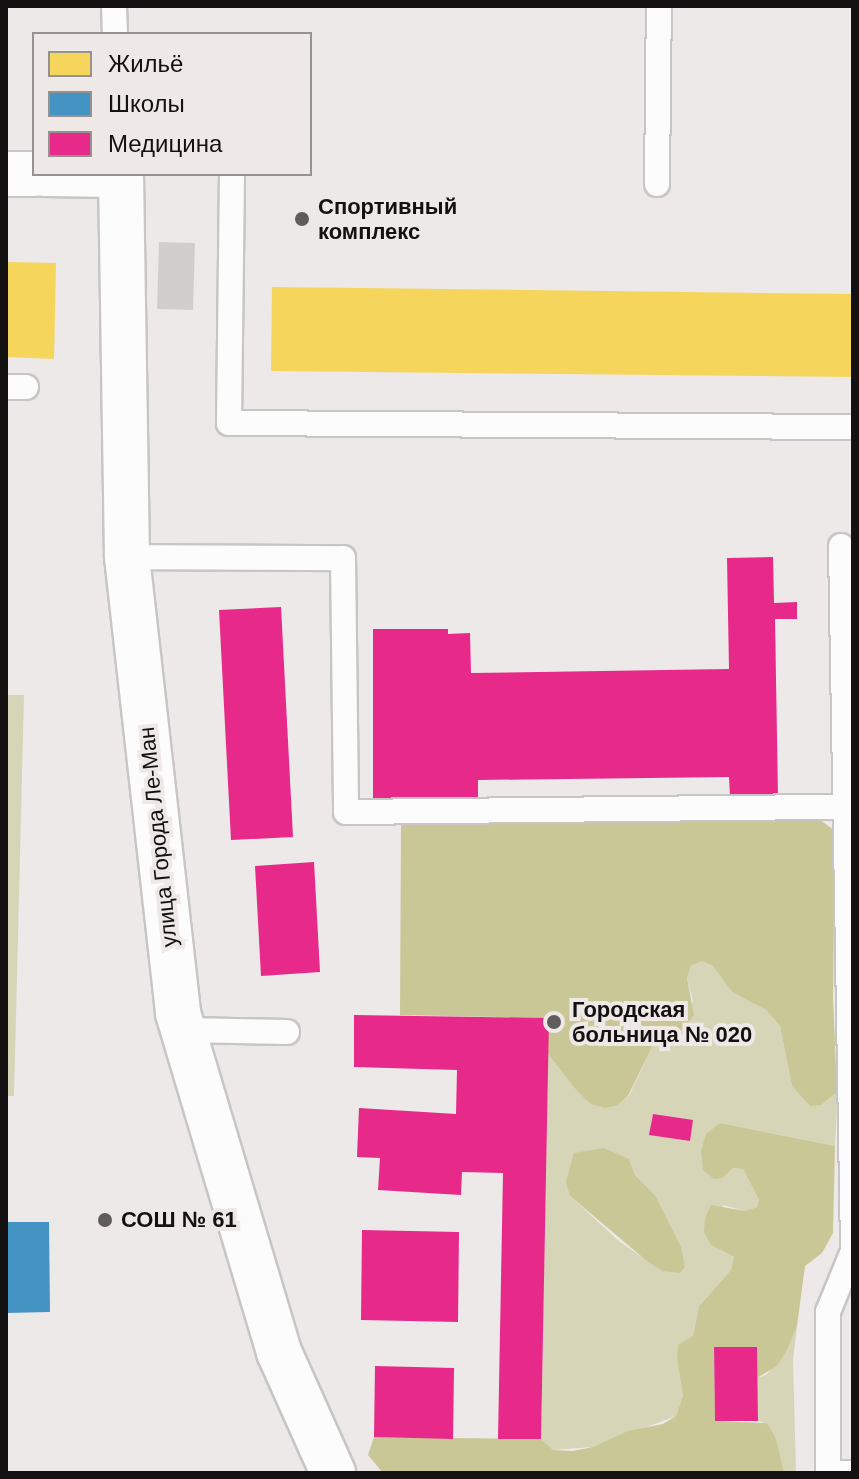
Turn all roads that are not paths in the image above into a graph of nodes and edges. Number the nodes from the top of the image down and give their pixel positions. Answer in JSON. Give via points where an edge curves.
{"nodes":[{"id":1,"x":114,"y":6,"type":"edge"},
{"id":2,"x":659,"y":6,"type":"edge"},
{"id":3,"x":115,"y":32,"type":"edge"},
{"id":4,"x":6,"y":174,"type":"edge"},
{"id":5,"x":32,"y":174,"type":"edge"},
{"id":6,"x":121,"y":176,"type":"edge"},
{"id":7,"x":232,"y":176,"type":"edge"},
{"id":8,"x":657,"y":184,"type":"dead end"},
{"id":9,"x":853,"y":427,"type":"edge"},
{"id":10,"x":841,"y":546,"type":"dead end"},
{"id":11,"x":127,"y":557,"type":"junction"},
{"id":12,"x":849,"y":780,"type":"edge"},
{"id":13,"x":845,"y":807,"type":"junction"},
{"id":14,"x":183,"y":1030,"type":"junction"},
{"id":15,"x":287,"y":1032,"type":"dead end"},
{"id":16,"x":852,"y":1160,"type":"edge"},
{"id":17,"x":333,"y":1473,"type":"edge"},
{"id":18,"x":853,"y":1473,"type":"edge"}],
"edges":[{"from":1,"to":3,"type":"lane"},
{"from":2,"to":8,"type":"lane"},
{"from":4,"to":5,"type":"street"},
{"from":6,"to":11,"type":"street","name":"улица Города Ле-Ман"},
{"from":7,"to":9,"type":"lane","via":[[229,423]]},
{"from":10,"to":12,"type":"lane"},
{"from":11,"to":13,"type":"lane","via":[[343,558],[346,812]]},
{"from":11,"to":14,"type":"street","name":"улица Города Ле-Ман"},
{"from":12,"to":13,"type":"lane"},
{"from":13,"to":16,"type":"lane"},
{"from":14,"to":15,"type":"lane"},
{"from":14,"to":17,"type":"street","name":"улица Города Ле-Ман","via":[[279,1352]]},
{"from":16,"to":18,"type":"lane","via":[[853,1251],[828,1312],[828,1473]]}]}
